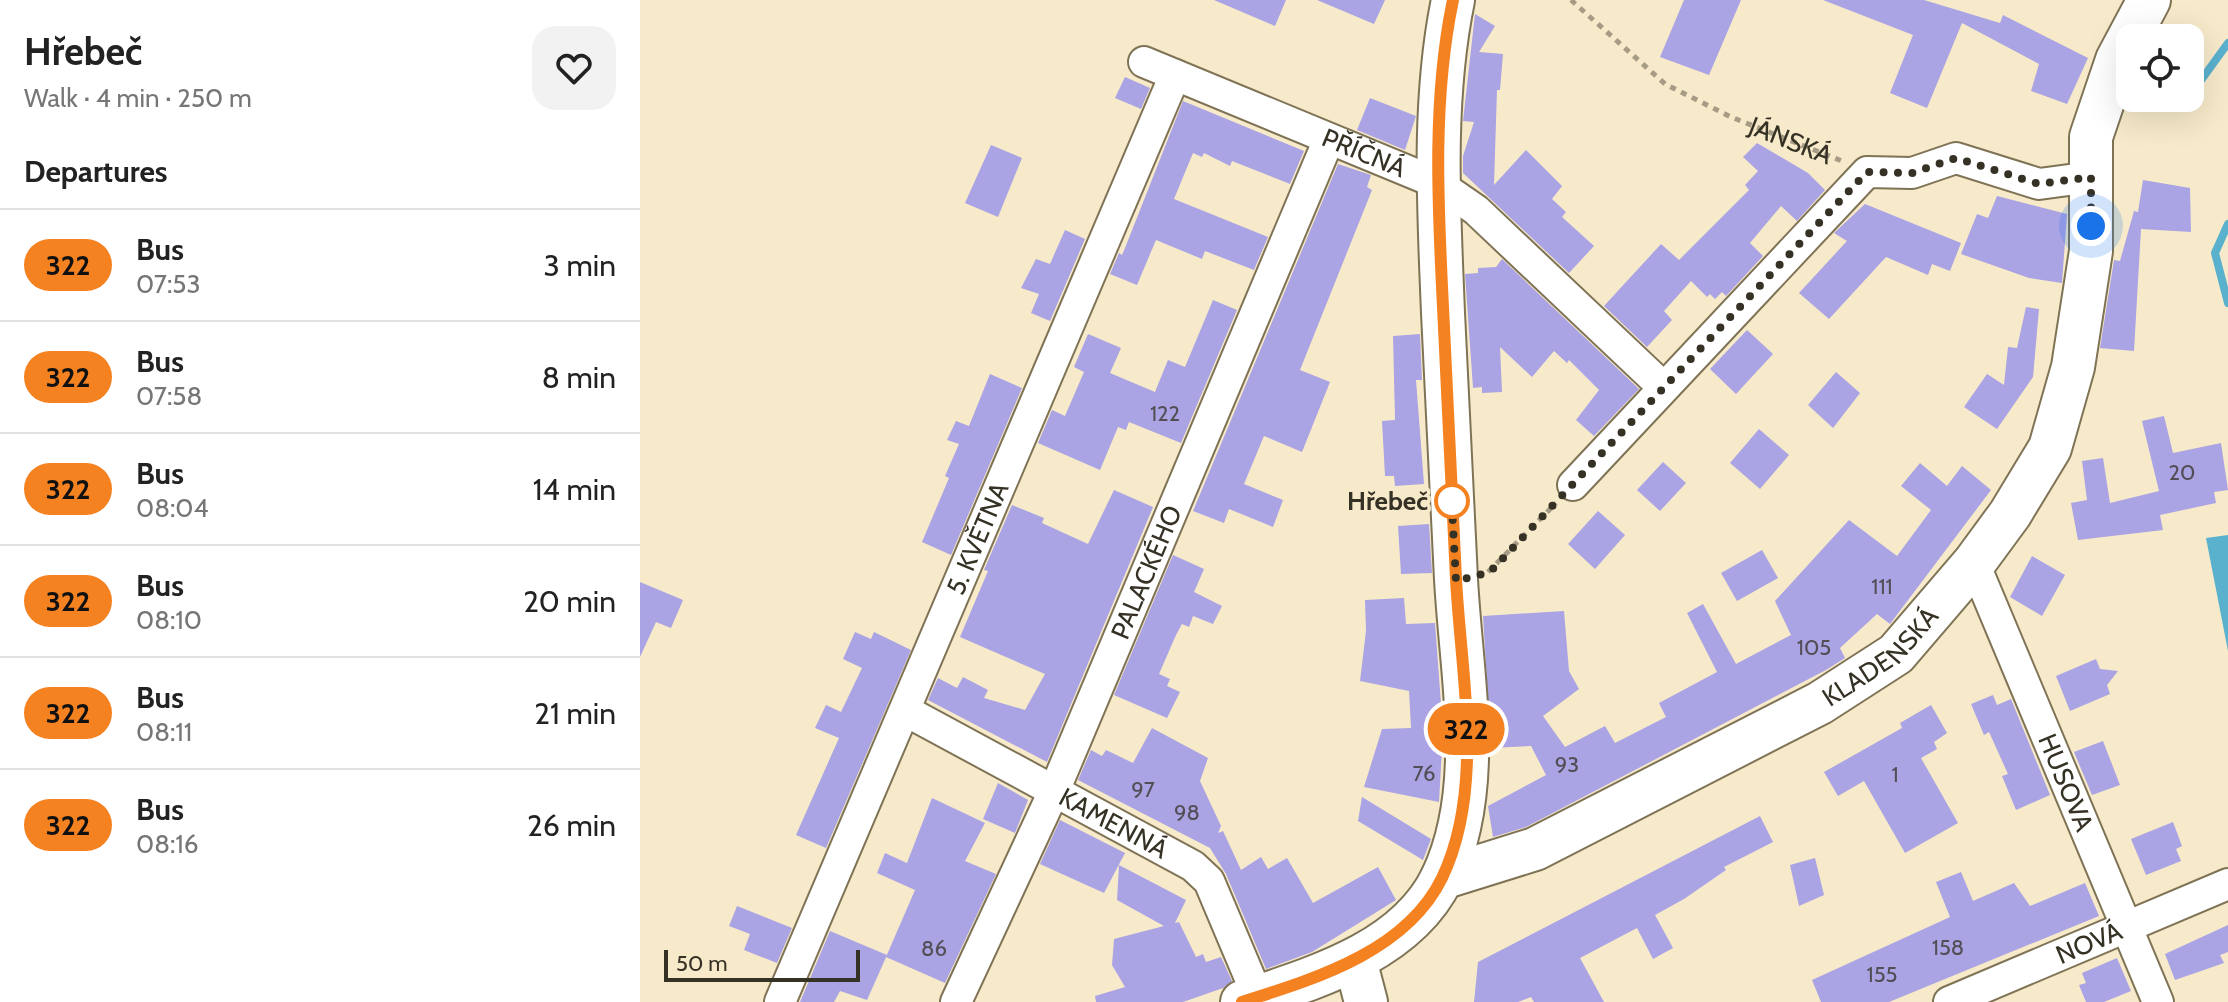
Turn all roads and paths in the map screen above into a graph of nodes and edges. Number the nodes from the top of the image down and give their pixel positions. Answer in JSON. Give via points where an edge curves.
{"nodes":[{"id":1,"x":1453,"y":0,"type":"edge"},
{"id":2,"x":1571,"y":0,"type":"edge"},
{"id":3,"x":2149,"y":0,"type":"edge"},
{"id":4,"x":1144,"y":62,"type":"dead end"},
{"id":5,"x":1175,"y":75,"type":"junction"},
{"id":6,"x":1329,"y":139,"type":"junction"},
{"id":7,"x":1867,"y":172,"type":"junction"},
{"id":8,"x":2091,"y":177,"type":"junction"},
{"id":9,"x":1437,"y":183,"type":"junction"},
{"id":10,"x":1663,"y":387,"type":"junction"},
{"id":11,"x":1573,"y":485,"type":"joint"},
{"id":12,"x":1974,"y":563,"type":"junction"},
{"id":13,"x":1456,"y":581,"type":"junction"},
{"id":14,"x":906,"y":711,"type":"junction"},
{"id":15,"x":1055,"y":789,"type":"junction"},
{"id":16,"x":1442,"y":878,"type":"junction"},
{"id":17,"x":2228,"y":884,"type":"edge"},
{"id":18,"x":2127,"y":928,"type":"junction"},
{"id":19,"x":1355,"y":960,"type":"junction"},
{"id":20,"x":1250,"y":999,"type":"edge"},
{"id":21,"x":780,"y":1002,"type":"edge"},
{"id":22,"x":956,"y":1002,"type":"edge"},
{"id":23,"x":1366,"y":1002,"type":"edge"},
{"id":24,"x":1949,"y":1002,"type":"edge"},
{"id":25,"x":2158,"y":1002,"type":"edge"}],
"edges":[{"from":1,"to":9,"type":"street"},
{"from":2,"to":7,"type":"path","name":"JÁNSKÁ","via":[[1665,84]]},
{"from":3,"to":8,"type":"street","name":"KLADENSKÁ","via":[[2117,60],[2091,137]]},
{"from":4,"to":5,"type":"street","name":"PŘÍČNÁ"},
{"from":5,"to":6,"type":"street","name":"PŘÍČNÁ"},
{"from":5,"to":14,"type":"street","name":"5. KVĚTNA"},
{"from":6,"to":9,"type":"street","name":"PŘÍČNÁ"},
{"from":6,"to":15,"type":"street","name":"PALACKÉHO"},
{"from":7,"to":8,"type":"street","name":"JÁNSKÁ","via":[[1912,173],[1956,158],[2039,184]]},
{"from":7,"to":10,"type":"street"},
{"from":8,"to":12,"type":"street","name":"KLADENSKÁ","via":[[2091,251],[2073,367],[2050,448]]},
{"from":9,"to":10,"type":"street","name":"PŘÍČNÁ","via":[[1476,210]]},
{"from":9,"to":13,"type":"street"},
{"from":10,"to":11,"type":"street"},
{"from":11,"to":13,"type":"path","via":[[1490,572]]},
{"from":12,"to":16,"type":"street","name":"KLADENSKÁ","via":[[1896,654],[1820,703],[1535,849]]},
{"from":12,"to":18,"type":"street","name":"HUSOVA"},
{"from":13,"to":16,"type":"street","via":[[1465,775],[1458,831]]},
{"from":14,"to":15,"type":"street","name":"KAMENNÁ"},
{"from":14,"to":21,"type":"street","name":"5. KVĚTNA"},
{"from":15,"to":20,"type":"street","name":"KAMENNÁ","via":[[1193,866],[1209,881]]},
{"from":15,"to":22,"type":"street","name":"PALACKÉHO"},
{"from":16,"to":19,"type":"street","via":[[1396,933]]},
{"from":17,"to":18,"type":"street","name":"NOVÁ"},
{"from":18,"to":24,"type":"street","name":"NOVÁ"},
{"from":18,"to":25,"type":"street","name":"HUSOVA"},
{"from":19,"to":20,"type":"street"},
{"from":19,"to":23,"type":"street"}]}
